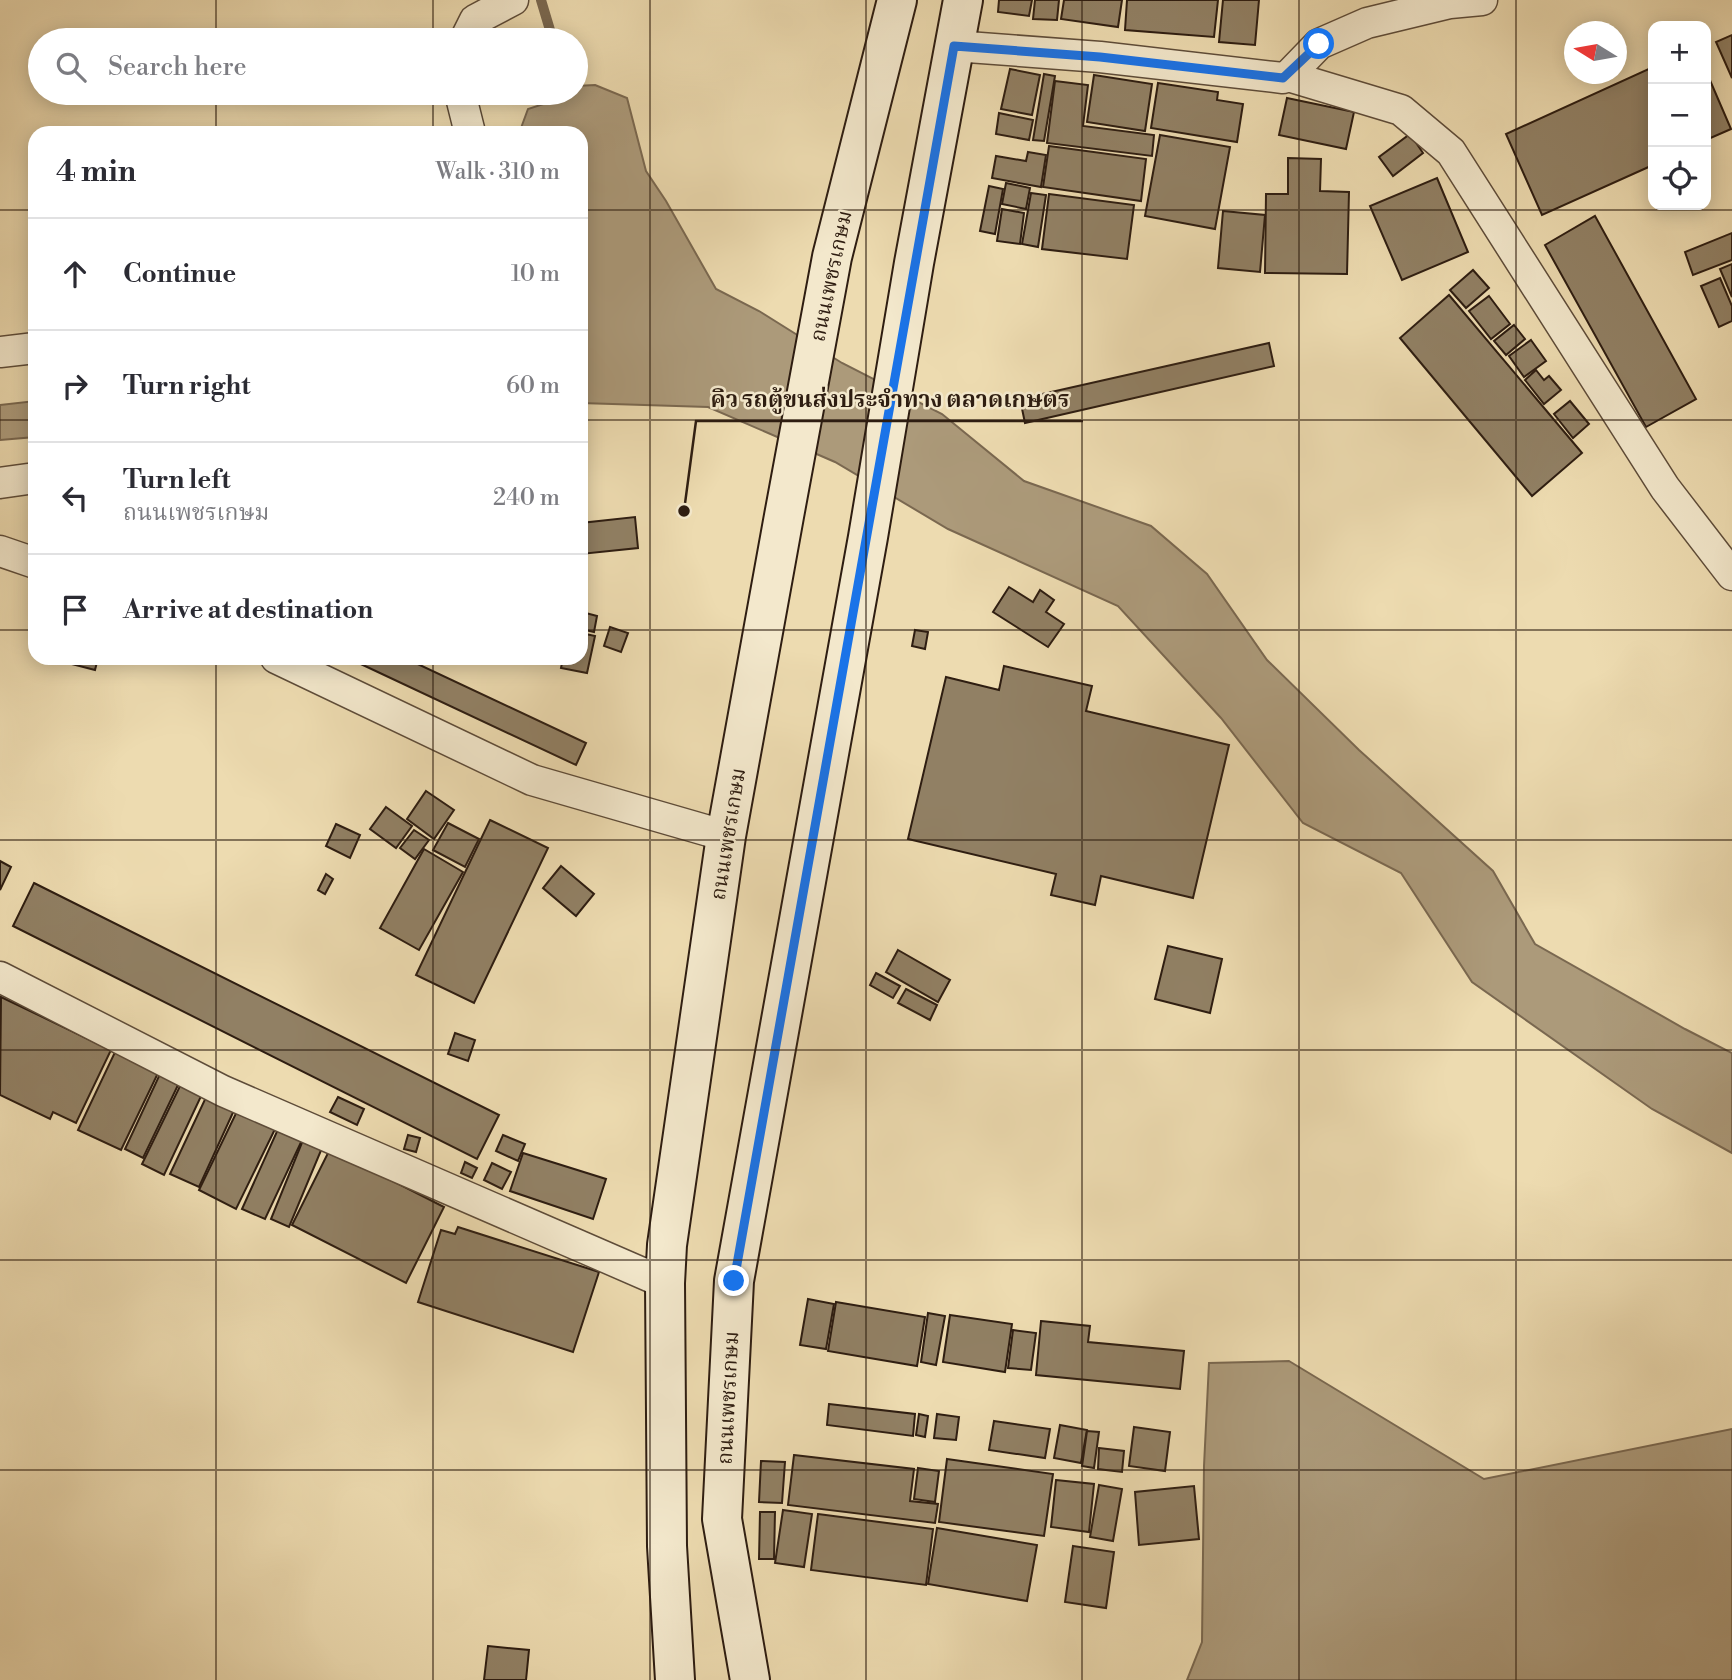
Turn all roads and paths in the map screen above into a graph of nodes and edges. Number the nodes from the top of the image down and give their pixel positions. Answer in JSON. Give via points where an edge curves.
{"nodes":[{"id":1,"x":513,"y":0,"type":"edge"},
{"id":2,"x":897,"y":0,"type":"edge"},
{"id":3,"x":964,"y":0,"type":"edge"},
{"id":4,"x":1482,"y":0,"type":"edge"},
{"id":5,"x":471,"y":28,"type":"edge"},
{"id":6,"x":954,"y":46,"type":"junction"},
{"id":7,"x":1288,"y":76,"type":"junction"},
{"id":8,"x":463,"y":105,"type":"edge"},
{"id":9,"x":468,"y":126,"type":"edge"},
{"id":10,"x":28,"y":349,"type":"edge"},
{"id":11,"x":0,"y":352,"type":"edge"},
{"id":12,"x":28,"y":479,"type":"edge"},
{"id":13,"x":0,"y":483,"type":"edge"},
{"id":14,"x":0,"y":551,"type":"edge"},
{"id":15,"x":28,"y":561,"type":"edge"},
{"id":16,"x":1732,"y":575,"type":"edge"},
{"id":17,"x":291,"y":665,"type":"edge"},
{"id":18,"x":726,"y":836,"type":"junction"},
{"id":19,"x":0,"y":977,"type":"edge"},
{"id":20,"x":665,"y":1283,"type":"junction"},
{"id":21,"x":675,"y":1680,"type":"edge"},
{"id":22,"x":750,"y":1680,"type":"edge"}],
"edges":[{"from":1,"to":5,"type":"street","via":[[475,20]]},
{"from":2,"to":18,"type":"main road","name":"ถนนเพชรเกษม","via":[[832,257]]},
{"from":3,"to":6,"type":"main road","name":"ถนนเพชรเกษม"},
{"from":4,"to":7,"type":"street","via":[[1367,23],[1319,44]]},
{"from":6,"to":7,"type":"street"},
{"from":6,"to":22,"type":"main road","name":"ถนนเพชรเกษม","via":[[734,1281],[722,1519]]},
{"from":7,"to":16,"type":"street","via":[[1401,110],[1451,152],[1665,488]]},
{"from":8,"to":9,"type":"street"},
{"from":10,"to":11,"type":"street"},
{"from":12,"to":13,"type":"street"},
{"from":14,"to":15,"type":"street"},
{"from":17,"to":18,"type":"street","via":[[532,780]]},
{"from":18,"to":20,"type":"main road","name":"ถนนเพชรเกษม"},
{"from":19,"to":20,"type":"street","via":[[223,1091]]},
{"from":20,"to":21,"type":"main road","name":"ถนนเพชรเกษม","via":[[667,1546]]}]}
